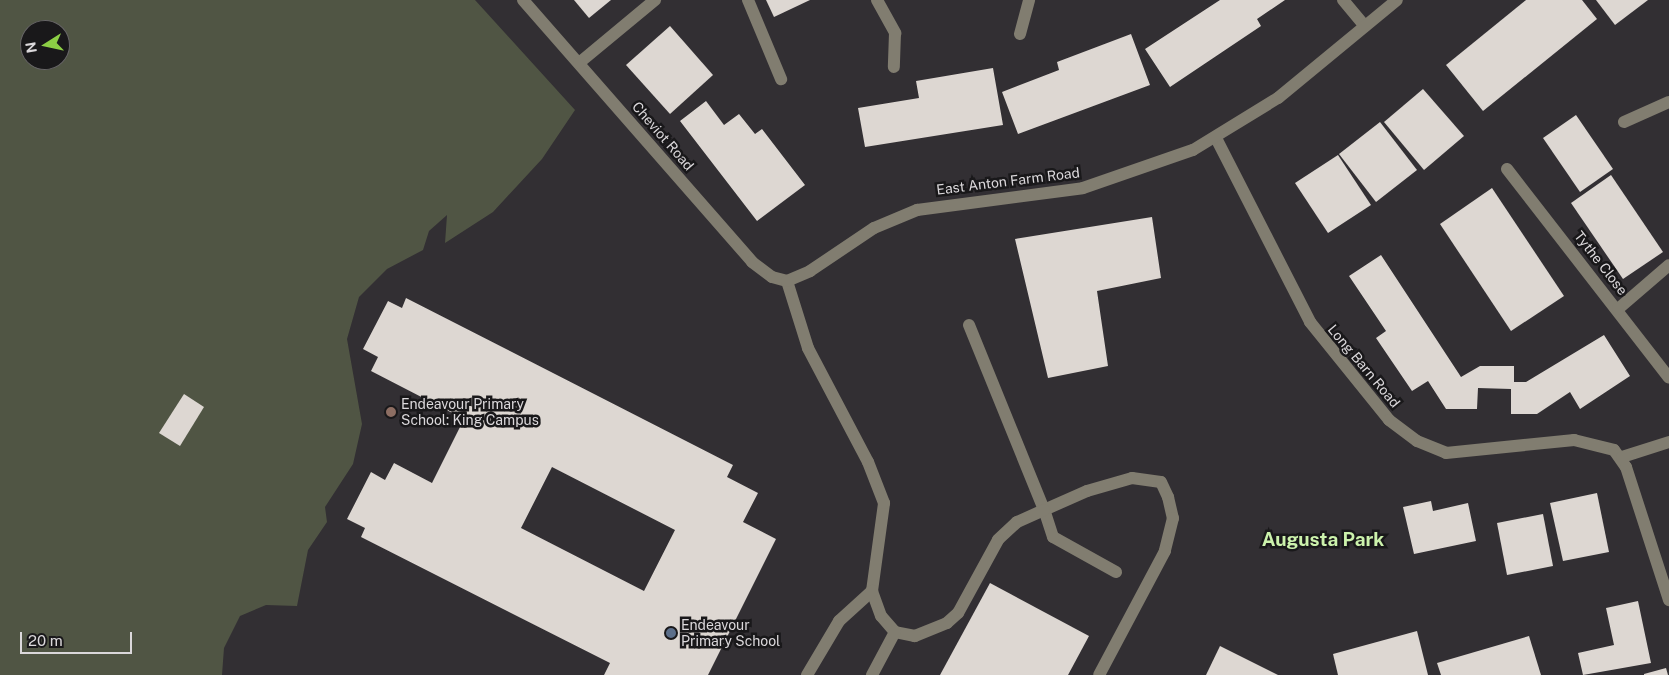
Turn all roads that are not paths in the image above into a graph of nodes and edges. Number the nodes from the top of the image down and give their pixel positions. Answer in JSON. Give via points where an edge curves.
{"nodes":[{"id":1,"x":524,"y":0,"type":"edge"},
{"id":2,"x":654,"y":0,"type":"edge"},
{"id":3,"x":748,"y":0,"type":"edge"},
{"id":4,"x":877,"y":0,"type":"edge"},
{"id":5,"x":1029,"y":0,"type":"edge"},
{"id":6,"x":1343,"y":0,"type":"edge"},
{"id":7,"x":1397,"y":0,"type":"edge"},
{"id":8,"x":1365,"y":26,"type":"junction"},
{"id":9,"x":1020,"y":34,"type":"dead end"},
{"id":10,"x":579,"y":63,"type":"junction"},
{"id":11,"x":894,"y":67,"type":"dead end"},
{"id":12,"x":781,"y":79,"type":"dead end"},
{"id":13,"x":1669,"y":102,"type":"edge"},
{"id":14,"x":1624,"y":122,"type":"dead end"},
{"id":15,"x":1216,"y":138,"type":"junction"},
{"id":16,"x":1507,"y":169,"type":"dead end"},
{"id":17,"x":1669,"y":265,"type":"edge"},
{"id":18,"x":787,"y":280,"type":"junction"},
{"id":19,"x":1618,"y":309,"type":"junction"},
{"id":20,"x":968,"y":325,"type":"dead end"},
{"id":21,"x":1669,"y":378,"type":"edge"},
{"id":22,"x":1669,"y":442,"type":"edge"},
{"id":23,"x":1622,"y":457,"type":"junction"},
{"id":24,"x":1044,"y":510,"type":"junction"},
{"id":25,"x":1116,"y":572,"type":"dead end"},
{"id":26,"x":872,"y":591,"type":"junction"},
{"id":27,"x":1669,"y":600,"type":"edge"},
{"id":28,"x":895,"y":632,"type":"junction"},
{"id":29,"x":807,"y":675,"type":"edge"},
{"id":30,"x":872,"y":675,"type":"edge"},
{"id":31,"x":1098,"y":675,"type":"edge"}],
"edges":[{"from":1,"to":10,"type":"street","name":"Cheviot Road"},
{"from":2,"to":10,"type":"street"},
{"from":3,"to":12,"type":"street"},
{"from":4,"to":11,"type":"street","via":[[895,33]]},
{"from":5,"to":9,"type":"street"},
{"from":6,"to":8,"type":"street"},
{"from":7,"to":8,"type":"street","name":"East Anton Farm Road"},
{"from":8,"to":15,"type":"street","name":"East Anton Farm Road","via":[[1278,98]]},
{"from":10,"to":18,"type":"street","name":"Cheviot Road","via":[[752,262],[772,278]]},
{"from":13,"to":14,"type":"street"},
{"from":15,"to":18,"type":"street","name":"East Anton Farm Road","via":[[1144,170],[1083,188],[917,210],[874,228],[810,271]]},
{"from":15,"to":23,"type":"street","name":"Long Barn Road","via":[[1310,322],[1374,404],[1403,431],[1446,453],[1574,440],[1606,446]]},
{"from":16,"to":19,"type":"street","name":"Tythe Close"},
{"from":17,"to":19,"type":"street"},
{"from":18,"to":26,"type":"street","via":[[808,348],[884,503]]},
{"from":19,"to":21,"type":"street","name":"Tythe Close"},
{"from":20,"to":24,"type":"street"},
{"from":22,"to":23,"type":"street"},
{"from":23,"to":27,"type":"street"},
{"from":24,"to":25,"type":"street","via":[[1053,537]]},
{"from":24,"to":28,"type":"street","via":[[1017,522],[998,540],[958,613],[947,623],[915,636]]},
{"from":24,"to":31,"type":"street","via":[[1087,491],[1132,478],[1161,482],[1171,506],[1171,533],[1152,580]]},
{"from":26,"to":28,"type":"street","via":[[881,616]]},
{"from":26,"to":29,"type":"street","via":[[839,621]]},
{"from":28,"to":30,"type":"street"}]}
